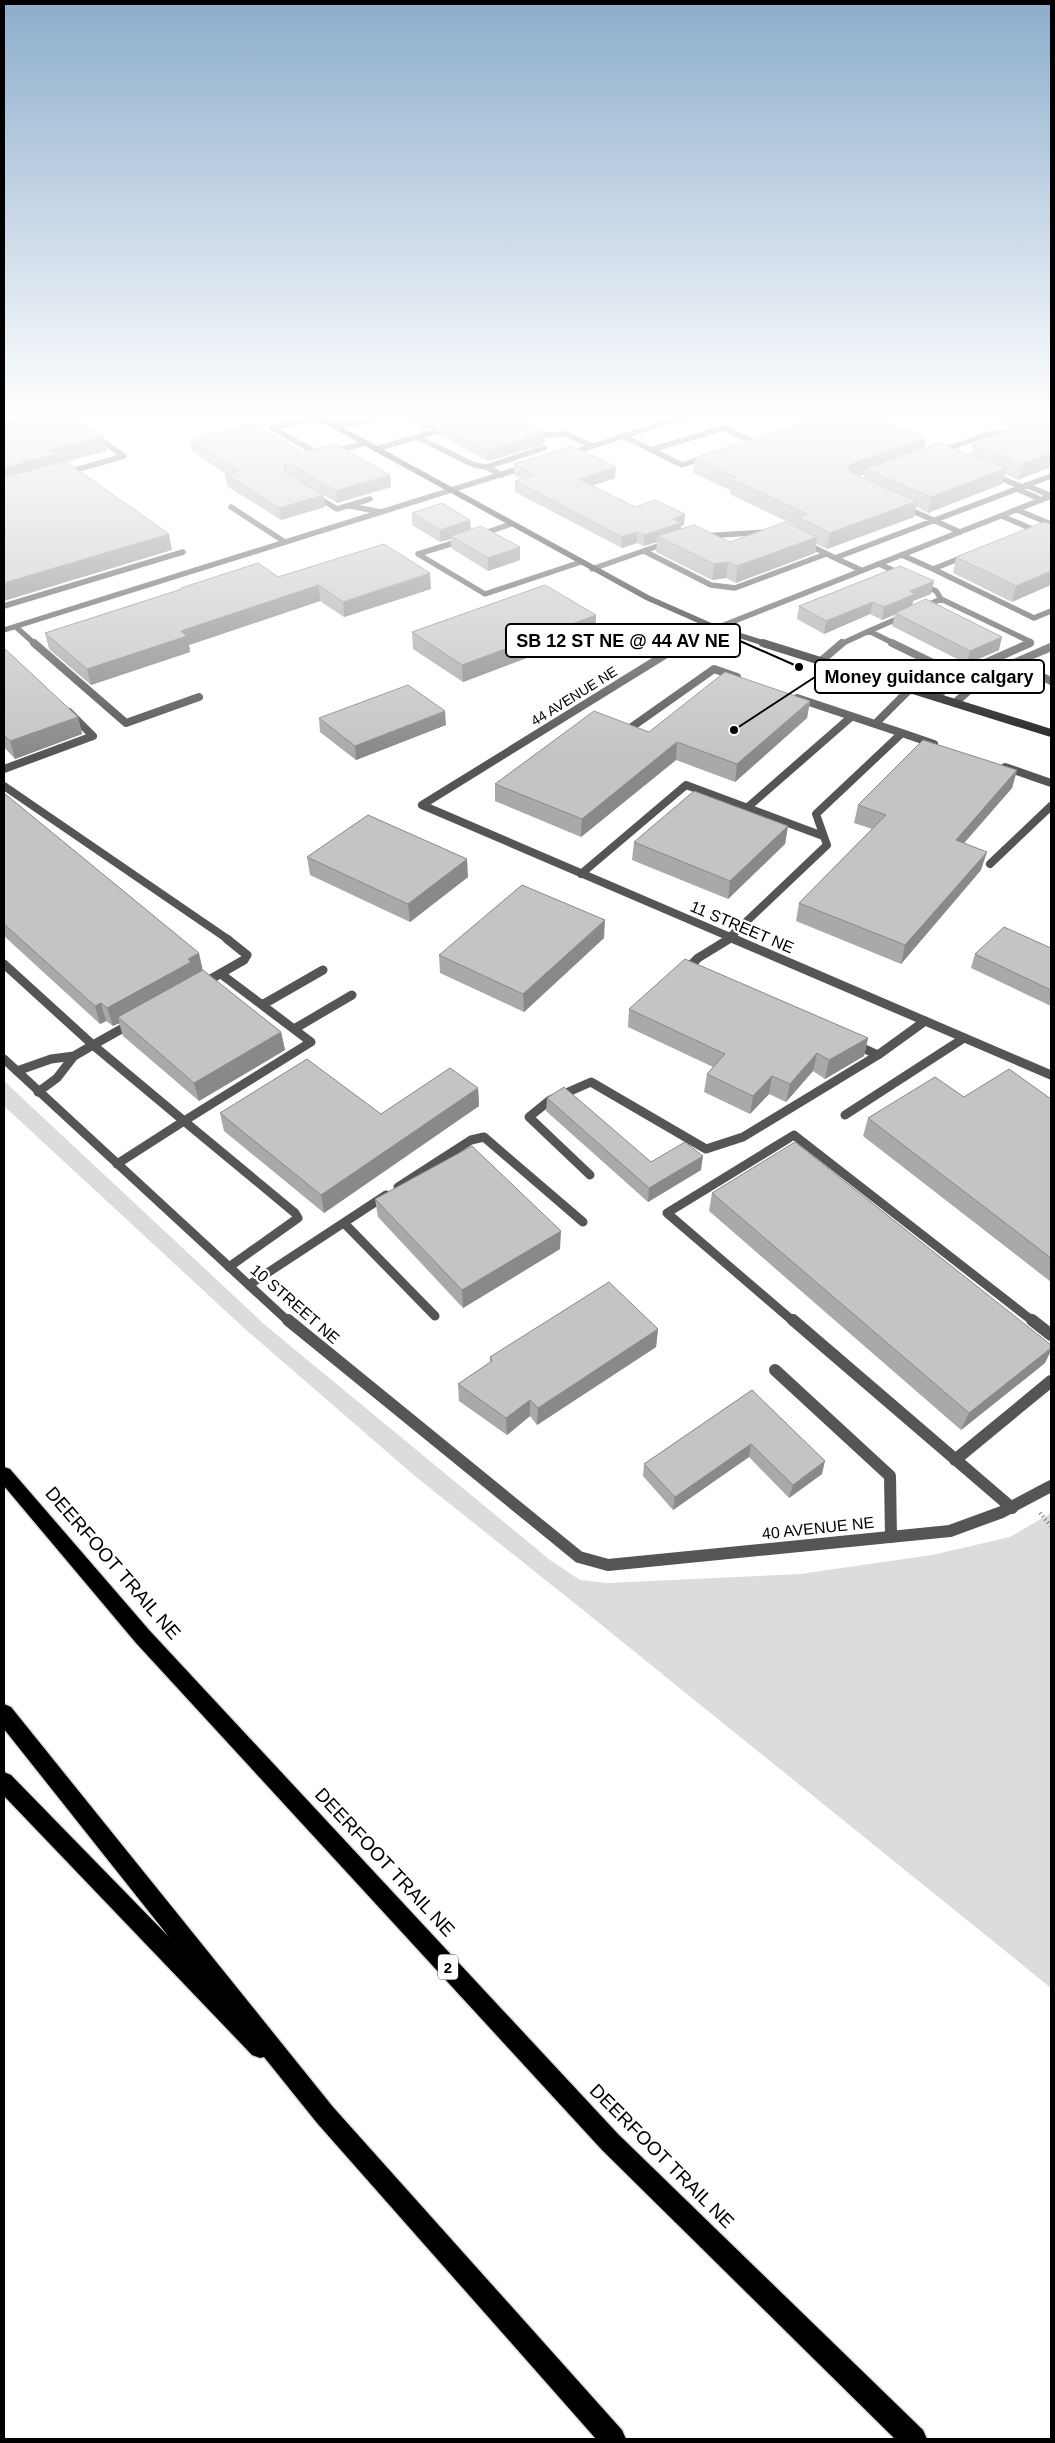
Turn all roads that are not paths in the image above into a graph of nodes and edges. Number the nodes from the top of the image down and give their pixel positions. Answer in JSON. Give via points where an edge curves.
{"nodes":[{"id":1,"x":262,"y":527,"type":"edge"},
{"id":2,"x":333,"y":527,"type":"edge"},
{"id":3,"x":502,"y":527,"type":"edge"},
{"id":4,"x":517,"y":527,"type":"edge"},
{"id":5,"x":915,"y":527,"type":"edge"},
{"id":6,"x":949,"y":527,"type":"edge"},
{"id":7,"x":973,"y":527,"type":"edge"},
{"id":8,"x":1028,"y":527,"type":"edge"},
{"id":9,"x":772,"y":532,"type":"edge"},
{"id":10,"x":960,"y":532,"type":"junction"},
{"id":11,"x":697,"y":536,"type":"edge"},
{"id":12,"x":1014,"y":536,"type":"edge"},
{"id":13,"x":679,"y":539,"type":"edge"},
{"id":14,"x":797,"y":539,"type":"edge"},
{"id":15,"x":285,"y":542,"type":"junction"},
{"id":16,"x":644,"y":551,"type":"junction"},
{"id":17,"x":978,"y":551,"type":"edge"},
{"id":18,"x":183,"y":552,"type":"dead end"},
{"id":19,"x":826,"y":554,"type":"junction"},
{"id":20,"x":902,"y":555,"type":"junction"},
{"id":21,"x":835,"y":558,"type":"junction"},
{"id":22,"x":581,"y":562,"type":"junction"},
{"id":23,"x":879,"y":564,"type":"junction"},
{"id":24,"x":592,"y":569,"type":"junction"},
{"id":25,"x":862,"y":570,"type":"junction"},
{"id":26,"x":933,"y":570,"type":"junction"},
{"id":27,"x":941,"y":599,"type":"junction"},
{"id":28,"x":4,"y":606,"type":"edge"},
{"id":29,"x":1051,"y":610,"type":"edge"},
{"id":30,"x":16,"y":627,"type":"junction"},
{"id":31,"x":716,"y":628,"type":"junction"},
{"id":32,"x":4,"y":630,"type":"edge"},
{"id":33,"x":869,"y":631,"type":"junction"},
{"id":34,"x":45,"y":642,"type":"edge"},
{"id":35,"x":36,"y":645,"type":"junction"},
{"id":36,"x":1051,"y":647,"type":"edge"},
{"id":37,"x":821,"y":661,"type":"junction"},
{"id":38,"x":1014,"y":663,"type":"junction"},
{"id":39,"x":958,"y":675,"type":"junction"},
{"id":40,"x":742,"y":678,"type":"edge"},
{"id":41,"x":1051,"y":681,"type":"edge"},
{"id":42,"x":910,"y":689,"type":"junction"},
{"id":43,"x":787,"y":694,"type":"edge"},
{"id":44,"x":199,"y":697,"type":"dead end"},
{"id":45,"x":937,"y":697,"type":"junction"},
{"id":46,"x":955,"y":703,"type":"junction"},
{"id":47,"x":63,"y":706,"type":"edge"},
{"id":48,"x":851,"y":716,"type":"junction"},
{"id":49,"x":875,"y":724,"type":"junction"},
{"id":50,"x":626,"y":731,"type":"edge"},
{"id":51,"x":902,"y":733,"type":"junction"},
{"id":52,"x":1051,"y":733,"type":"edge"},
{"id":53,"x":938,"y":745,"type":"edge"},
{"id":54,"x":994,"y":763,"type":"edge"},
{"id":55,"x":4,"y":769,"type":"edge"},
{"id":56,"x":1051,"y":783,"type":"edge"},
{"id":57,"x":4,"y":786,"type":"edge"},
{"id":58,"x":422,"y":805,"type":"joint"},
{"id":59,"x":1051,"y":806,"type":"edge"},
{"id":60,"x":748,"y":808,"type":"junction"},
{"id":61,"x":823,"y":836,"type":"junction"},
{"id":62,"x":990,"y":864,"type":"dead end"},
{"id":63,"x":580,"y":874,"type":"junction"},
{"id":64,"x":731,"y":938,"type":"junction"},
{"id":65,"x":4,"y":964,"type":"edge"},
{"id":66,"x":323,"y":970,"type":"dead end"},
{"id":67,"x":220,"y":974,"type":"junction"},
{"id":68,"x":694,"y":974,"type":"edge"},
{"id":69,"x":195,"y":988,"type":"edge"},
{"id":70,"x":352,"y":995,"type":"dead end"},
{"id":71,"x":262,"y":1005,"type":"junction"},
{"id":72,"x":144,"y":1016,"type":"edge"},
{"id":73,"x":925,"y":1021,"type":"junction"},
{"id":74,"x":294,"y":1029,"type":"junction"},
{"id":75,"x":964,"y":1038,"type":"junction"},
{"id":76,"x":843,"y":1040,"type":"edge"},
{"id":77,"x":93,"y":1045,"type":"junction"},
{"id":78,"x":878,"y":1055,"type":"junction"},
{"id":79,"x":74,"y":1056,"type":"junction"},
{"id":80,"x":4,"y":1059,"type":"edge"},
{"id":81,"x":17,"y":1071,"type":"junction"},
{"id":82,"x":1051,"y":1075,"type":"edge"},
{"id":83,"x":38,"y":1092,"type":"junction"},
{"id":84,"x":845,"y":1115,"type":"dead end"},
{"id":85,"x":184,"y":1121,"type":"junction"},
{"id":86,"x":117,"y":1164,"type":"junction"},
{"id":87,"x":590,"y":1175,"type":"dead end"},
{"id":88,"x":583,"y":1222,"type":"dead end"},
{"id":89,"x":344,"y":1223,"type":"junction"},
{"id":90,"x":229,"y":1267,"type":"junction"},
{"id":91,"x":249,"y":1285,"type":"junction"},
{"id":92,"x":435,"y":1316,"type":"dead end"},
{"id":93,"x":1051,"y":1335,"type":"edge"},
{"id":94,"x":775,"y":1370,"type":"dead end"},
{"id":95,"x":1051,"y":1381,"type":"edge"},
{"id":96,"x":955,"y":1460,"type":"junction"},
{"id":97,"x":4,"y":1474,"type":"edge"},
{"id":98,"x":1051,"y":1486,"type":"edge"},
{"id":99,"x":1012,"y":1508,"type":"junction"},
{"id":100,"x":891,"y":1537,"type":"junction"},
{"id":101,"x":579,"y":1557,"type":"joint"},
{"id":102,"x":4,"y":1714,"type":"edge"},
{"id":103,"x":4,"y":1782,"type":"edge"},
{"id":104,"x":325,"y":2114,"type":"junction"},
{"id":105,"x":614,"y":2439,"type":"edge"},
{"id":106,"x":914,"y":2439,"type":"edge"}],
"edges":[{"from":1,"to":15,"type":"street"},
{"from":2,"to":15,"type":"street"},
{"from":3,"to":22,"type":"street","via":[[418,554],[485,594]]},
{"from":4,"to":22,"type":"street"},
{"from":5,"to":21,"type":"street"},
{"from":6,"to":10,"type":"street"},
{"from":7,"to":10,"type":"street","name":"44 AVENUE NE"},
{"from":8,"to":12,"type":"street","via":[[1035,530]]},
{"from":9,"to":11,"type":"street"},
{"from":10,"to":20,"type":"street","name":"44 AVENUE NE"},
{"from":13,"to":16,"type":"street"},
{"from":14,"to":19,"type":"street"},
{"from":15,"to":30,"type":"street"},
{"from":16,"to":19,"type":"street","via":[[710,585],[736,588]]},
{"from":16,"to":24,"type":"street"},
{"from":17,"to":26,"type":"street"},
{"from":18,"to":28,"type":"street"},
{"from":19,"to":21,"type":"street"},
{"from":20,"to":23,"type":"street","name":"44 AVENUE NE"},
{"from":20,"to":26,"type":"street"},
{"from":21,"to":25,"type":"street"},
{"from":22,"to":24,"type":"street"},
{"from":23,"to":25,"type":"street","name":"44 AVENUE NE"},
{"from":23,"to":27,"type":"street","via":[[936,590]]},
{"from":24,"to":31,"type":"street"},
{"from":25,"to":31,"type":"street","name":"44 AVENUE NE"},
{"from":26,"to":29,"type":"street","via":[[1034,618]]},
{"from":27,"to":33,"type":"street"},
{"from":27,"to":39,"type":"street","via":[[1031,642]]},
{"from":30,"to":32,"type":"street"},
{"from":30,"to":35,"type":"street"},
{"from":31,"to":37,"type":"street"},
{"from":31,"to":58,"type":"street","name":"44 AVENUE NE","via":[[691,638]]},
{"from":33,"to":37,"type":"street","via":[[842,642]]},
{"from":33,"to":39,"type":"street"},
{"from":34,"to":35,"type":"street"},
{"from":35,"to":44,"type":"street","via":[[126,723]]},
{"from":36,"to":38,"type":"street"},
{"from":37,"to":42,"type":"street"},
{"from":38,"to":41,"type":"street"},
{"from":38,"to":46,"type":"street","via":[[968,691]]},
{"from":39,"to":45,"type":"street"},
{"from":40,"to":50,"type":"street","via":[[714,669]]},
{"from":42,"to":45,"type":"street"},
{"from":42,"to":49,"type":"street"},
{"from":43,"to":48,"type":"street"},
{"from":45,"to":46,"type":"street"},
{"from":46,"to":52,"type":"street"},
{"from":47,"to":55,"type":"street","via":[[93,736]]},
{"from":48,"to":49,"type":"street"},
{"from":48,"to":60,"type":"street"},
{"from":49,"to":51,"type":"street"},
{"from":51,"to":53,"type":"street"},
{"from":51,"to":61,"type":"street","via":[[816,814]]},
{"from":54,"to":56,"type":"street"},
{"from":57,"to":67,"type":"street","via":[[242,949],[247,955],[244,960]]},
{"from":58,"to":63,"type":"street","name":"11 STREET NE"},
{"from":59,"to":62,"type":"street"},
{"from":60,"to":61,"type":"street"},
{"from":60,"to":63,"type":"street","via":[[686,784]]},
{"from":61,"to":64,"type":"street","via":[[826,845]]},
{"from":63,"to":64,"type":"street","name":"11 STREET NE"},
{"from":64,"to":68,"type":"street","via":[[698,958],[685,971]]},
{"from":64,"to":73,"type":"street","name":"11 STREET NE"},
{"from":65,"to":77,"type":"street"},
{"from":66,"to":71,"type":"street"},
{"from":67,"to":69,"type":"street"},
{"from":67,"to":71,"type":"street"},
{"from":70,"to":74,"type":"street"},
{"from":71,"to":74,"type":"street"},
{"from":72,"to":77,"type":"street"},
{"from":73,"to":75,"type":"street","name":"11 STREET NE"},
{"from":73,"to":78,"type":"street"},
{"from":74,"to":85,"type":"street","via":[[311,1042]]},
{"from":75,"to":82,"type":"street","name":"11 STREET NE"},
{"from":75,"to":84,"type":"street"},
{"from":76,"to":78,"type":"street"},
{"from":77,"to":79,"type":"street"},
{"from":77,"to":85,"type":"street"},
{"from":78,"to":87,"type":"street","via":[[743,1137],[706,1149],[591,1082],[550,1100],[529,1117]]},
{"from":79,"to":81,"type":"street","via":[[52,1059]]},
{"from":79,"to":83,"type":"street","via":[[57,1078]]},
{"from":80,"to":81,"type":"street","name":"10 STREET NE"},
{"from":81,"to":83,"type":"street","name":"10 STREET NE"},
{"from":83,"to":86,"type":"street","name":"10 STREET NE"},
{"from":85,"to":86,"type":"street"},
{"from":85,"to":90,"type":"street","via":[[298,1218]]},
{"from":86,"to":90,"type":"street","name":"10 STREET NE"},
{"from":88,"to":89,"type":"street","via":[[484,1137],[471,1140]]},
{"from":89,"to":91,"type":"street"},
{"from":89,"to":92,"type":"street"},
{"from":90,"to":91,"type":"street","name":"10 STREET NE"},
{"from":91,"to":101,"type":"street","name":"10 STREET NE","via":[[295,1328]]},
{"from":93,"to":96,"type":"street","via":[[794,1135],[667,1213]]},
{"from":94,"to":100,"type":"street","via":[[890,1476]]},
{"from":95,"to":96,"type":"street"},
{"from":96,"to":99,"type":"street"},
{"from":97,"to":106,"type":"highway","name":"DEERFOOT TRAIL NE","number":"2","via":[[143,1637],[610,2142]]},
{"from":98,"to":99,"type":"street","name":"40 AVENUE NE"},
{"from":99,"to":100,"type":"street","name":"40 AVENUE NE","via":[[950,1531]]},
{"from":100,"to":101,"type":"street","name":"40 AVENUE NE","via":[[608,1565]]},
{"from":102,"to":104,"type":"highway"},
{"from":103,"to":104,"type":"highway"},
{"from":104,"to":105,"type":"highway"}]}
